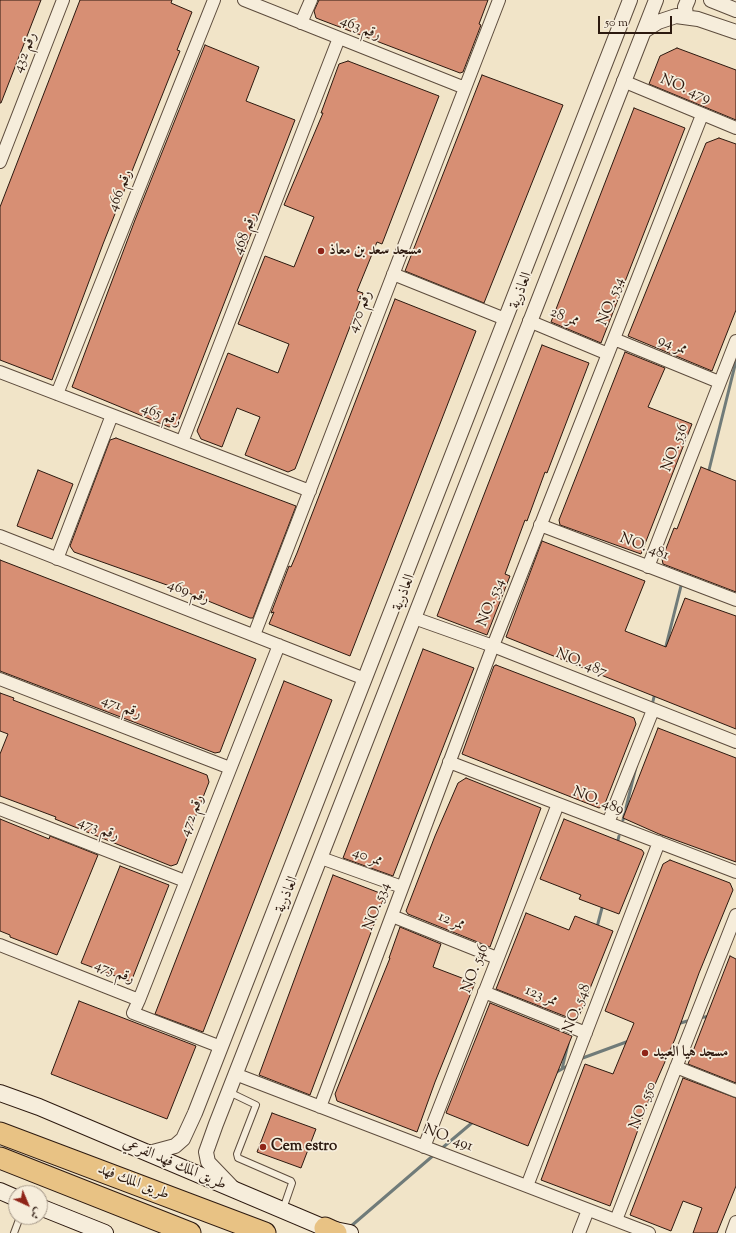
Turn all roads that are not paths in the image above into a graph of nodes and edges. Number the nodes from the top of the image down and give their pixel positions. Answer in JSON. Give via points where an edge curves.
{"nodes":[{"id":1,"x":64,"y":0,"type":"edge"},
{"id":2,"x":214,"y":0,"type":"edge"},
{"id":3,"x":244,"y":0,"type":"edge"},
{"id":4,"x":311,"y":0,"type":"edge"},
{"id":5,"x":499,"y":0,"type":"edge"},
{"id":6,"x":615,"y":0,"type":"edge"},
{"id":7,"x":630,"y":0,"type":"edge"},
{"id":8,"x":656,"y":0,"type":"edge"},
{"id":9,"x":688,"y":0,"type":"edge"},
{"id":10,"x":711,"y":0,"type":"edge"},
{"id":11,"x":736,"y":10,"type":"edge"},
{"id":12,"x":686,"y":16,"type":"junction"},
{"id":13,"x":623,"y":17,"type":"junction"},
{"id":14,"x":301,"y":23,"type":"junction"},
{"id":15,"x":644,"y":32,"type":"junction"},
{"id":16,"x":736,"y":32,"type":"edge"},
{"id":17,"x":339,"y":38,"type":"junction"},
{"id":18,"x":623,"y":81,"type":"junction"},
{"id":19,"x":465,"y":88,"type":"junction"},
{"id":20,"x":702,"y":115,"type":"junction"},
{"id":21,"x":736,"y":128,"type":"edge"},
{"id":22,"x":0,"y":162,"type":"edge"},
{"id":23,"x":554,"y":193,"type":"junction"},
{"id":24,"x":574,"y":204,"type":"junction"},
{"id":25,"x":393,"y":274,"type":"junction"},
{"id":26,"x":505,"y":319,"type":"junction"},
{"id":27,"x":529,"y":321,"type":"junction"},
{"id":28,"x":614,"y":339,"type":"junction"},
{"id":29,"x":735,"y":346,"type":"edge"},
{"id":30,"x":608,"y":354,"type":"junction"},
{"id":31,"x":0,"y":372,"type":"edge"},
{"id":32,"x":719,"y":382,"type":"junction"},
{"id":33,"x":57,"y":394,"type":"junction"},
{"id":34,"x":112,"y":415,"type":"junction"},
{"id":35,"x":182,"y":442,"type":"junction"},
{"id":36,"x":310,"y":491,"type":"junction"},
{"id":37,"x":540,"y":525,"type":"junction"},
{"id":38,"x":0,"y":536,"type":"edge"},
{"id":39,"x":57,"y":559,"type":"junction"},
{"id":40,"x":648,"y":567,"type":"junction"},
{"id":41,"x":736,"y":600,"type":"edge"},
{"id":42,"x":414,"y":618,"type":"junction"},
{"id":43,"x":254,"y":636,"type":"junction"},
{"id":44,"x":279,"y":645,"type":"junction"},
{"id":45,"x":493,"y":646,"type":"junction"},
{"id":46,"x":365,"y":677,"type":"junction"},
{"id":47,"x":0,"y":679,"type":"edge"},
{"id":48,"x":388,"y":684,"type":"junction"},
{"id":49,"x":653,"y":710,"type":"junction"},
{"id":50,"x":736,"y":742,"type":"edge"},
{"id":51,"x":450,"y":762,"type":"junction"},
{"id":52,"x":230,"y":768,"type":"junction"},
{"id":53,"x":558,"y":804,"type":"junction"},
{"id":54,"x":0,"y":809,"type":"edge"},
{"id":55,"x":608,"y":823,"type":"junction"},
{"id":56,"x":659,"y":842,"type":"junction"},
{"id":57,"x":322,"y":858,"type":"junction"},
{"id":58,"x":736,"y":872,"type":"edge"},
{"id":59,"x":185,"y":881,"type":"junction"},
{"id":60,"x":402,"y":887,"type":"junction"},
{"id":61,"x":736,"y":914,"type":"edge"},
{"id":62,"x":392,"y":916,"type":"junction"},
{"id":63,"x":0,"y":945,"type":"edge"},
{"id":64,"x":497,"y":958,"type":"junction"},
{"id":65,"x":484,"y":992,"type":"junction"},
{"id":66,"x":139,"y":1000,"type":"junction"},
{"id":67,"x":586,"y":1033,"type":"junction"},
{"id":68,"x":221,"y":1047,"type":"junction"},
{"id":69,"x":676,"y":1067,"type":"junction"},
{"id":70,"x":235,"y":1074,"type":"junction"},
{"id":71,"x":736,"y":1091,"type":"edge"},
{"id":72,"x":228,"y":1092,"type":"junction"},
{"id":73,"x":0,"y":1093,"type":"edge"},
{"id":74,"x":320,"y":1107,"type":"junction"},
{"id":75,"x":195,"y":1114,"type":"junction"},
{"id":76,"x":216,"y":1124,"type":"junction"},
{"id":77,"x":0,"y":1133,"type":"edge"},
{"id":78,"x":424,"y":1147,"type":"junction"},
{"id":79,"x":149,"y":1153,"type":"junction"},
{"id":80,"x":0,"y":1158,"type":"edge"},
{"id":81,"x":527,"y":1186,"type":"junction"},
{"id":82,"x":236,"y":1191,"type":"junction"},
{"id":83,"x":48,"y":1210,"type":"edge"},
{"id":84,"x":282,"y":1210,"type":"junction"},
{"id":85,"x":588,"y":1210,"type":"junction"},
{"id":86,"x":616,"y":1220,"type":"junction"},
{"id":87,"x":736,"y":1222,"type":"edge"},
{"id":88,"x":331,"y":1230,"type":"edge"},
{"id":89,"x":105,"y":1233,"type":"edge"},
{"id":90,"x":190,"y":1233,"type":"edge"},
{"id":91,"x":265,"y":1233,"type":"edge"},
{"id":92,"x":350,"y":1233,"type":"edge"},
{"id":93,"x":579,"y":1233,"type":"edge"},
{"id":94,"x":650,"y":1233,"type":"edge"},
{"id":95,"x":732,"y":1233,"type":"edge"}],
"edges":[{"from":1,"to":22,"type":"street","name":"رقم 432"},
{"from":2,"to":33,"type":"street","name":"رقم 466"},
{"from":3,"to":14,"type":"street","name":"رقم 463"},
{"from":4,"to":14,"type":"street"},
{"from":5,"to":19,"type":"street","name":"رقم 470"},
{"from":6,"to":13,"type":"street"},
{"from":7,"to":13,"type":"street","name":"العاذرية"},
{"from":8,"to":15,"type":"street","name":"العاذرية"},
{"from":9,"to":12,"type":"street","via":[[685,7]]},
{"from":10,"to":11,"type":"street"},
{"from":12,"to":15,"type":"street","via":[[676,16],[658,22]]},
{"from":12,"to":16,"type":"street"},
{"from":13,"to":23,"type":"street","name":"العاذرية"},
{"from":14,"to":17,"type":"street","name":"رقم 463"},
{"from":15,"to":18,"type":"street","name":"العاذرية"},
{"from":17,"to":19,"type":"street","name":"رقم 463"},
{"from":17,"to":35,"type":"street","name":"رقم 468"},
{"from":18,"to":20,"type":"street","name":"NO. 479"},
{"from":18,"to":24,"type":"street","name":"العاذرية"},
{"from":19,"to":25,"type":"street","name":"رقم 470"},
{"from":20,"to":21,"type":"street","name":"NO. 479"},
{"from":20,"to":28,"type":"street","name":"NO. 534"},
{"from":23,"to":24,"type":"street"},
{"from":23,"to":26,"type":"street","name":"العاذرية"},
{"from":24,"to":27,"type":"street","name":"العاذرية"},
{"from":25,"to":26,"type":"street"},
{"from":25,"to":36,"type":"street","name":"رقم 470"},
{"from":26,"to":46,"type":"street","name":"العاذرية"},
{"from":27,"to":30,"type":"street","name":"ممر 28"},
{"from":27,"to":42,"type":"street","name":"العاذرية"},
{"from":28,"to":30,"type":"street","name":"NO. 534"},
{"from":28,"to":32,"type":"street","name":"ممر 94"},
{"from":29,"to":32,"type":"street","name":"NO. 536"},
{"from":30,"to":37,"type":"street","name":"NO. 534"},
{"from":31,"to":33,"type":"street","name":"رقم 465"},
{"from":32,"to":40,"type":"street","name":"NO. 536"},
{"from":33,"to":34,"type":"street","name":"رقم 465"},
{"from":34,"to":35,"type":"street","name":"رقم 465"},
{"from":34,"to":39,"type":"street"},
{"from":35,"to":36,"type":"street","name":"رقم 465"},
{"from":36,"to":43,"type":"street","name":"رقم 470"},
{"from":37,"to":40,"type":"street","name":"NO. 481"},
{"from":37,"to":45,"type":"street","name":"NO. 534"},
{"from":38,"to":39,"type":"street","name":"رقم 469"},
{"from":39,"to":43,"type":"street","name":"رقم 469"},
{"from":40,"to":41,"type":"street","name":"NO. 481"},
{"from":42,"to":45,"type":"street","name":"NO. 487"},
{"from":42,"to":48,"type":"street","name":"العاذرية"},
{"from":43,"to":44,"type":"street","name":"رقم 469"},
{"from":44,"to":46,"type":"street","name":"رقم 469"},
{"from":44,"to":52,"type":"street","name":"رقم 472"},
{"from":45,"to":49,"type":"street","name":"NO. 487"},
{"from":45,"to":51,"type":"street","name":"NO. 534"},
{"from":46,"to":48,"type":"street"},
{"from":46,"to":68,"type":"street","name":"العاذرية"},
{"from":47,"to":52,"type":"street","name":"رقم 471"},
{"from":48,"to":57,"type":"street","name":"العاذرية"},
{"from":49,"to":50,"type":"street","name":"NO. 487"},
{"from":49,"to":55,"type":"street"},
{"from":51,"to":53,"type":"street","name":"NO. 489"},
{"from":51,"to":60,"type":"street","name":"NO. 534"},
{"from":52,"to":59,"type":"street","name":"رقم 472"},
{"from":53,"to":55,"type":"street","name":"NO. 489"},
{"from":53,"to":64,"type":"street","name":"NO. 546"},
{"from":54,"to":59,"type":"street","name":"رقم 473"},
{"from":55,"to":56,"type":"street","name":"NO. 489"},
{"from":56,"to":58,"type":"street","name":"NO. 489"},
{"from":56,"to":67,"type":"street","name":"NO. 548"},
{"from":57,"to":60,"type":"street","name":"ممر 40"},
{"from":57,"to":70,"type":"street","name":"العاذرية"},
{"from":59,"to":66,"type":"street","name":"رقم 472"},
{"from":60,"to":62,"type":"street","name":"NO. 534"},
{"from":61,"to":69,"type":"street","name":"NO. 550"},
{"from":62,"to":64,"type":"street","name":"ممر 12"},
{"from":62,"to":74,"type":"street","name":"NO. 534"},
{"from":63,"to":66,"type":"street","name":"رقم 475"},
{"from":64,"to":65,"type":"street","name":"NO. 546"},
{"from":65,"to":67,"type":"street","name":"ممر 123"},
{"from":65,"to":78,"type":"street","name":"NO. 546"},
{"from":66,"to":68,"type":"street","name":"رقم 475","via":[[133,1013]]},
{"from":67,"to":81,"type":"street","name":"NO. 548"},
{"from":68,"to":75,"type":"street","name":"العاذرية"},
{"from":69,"to":71,"type":"street"},
{"from":69,"to":86,"type":"street","name":"NO. 550"},
{"from":70,"to":72,"type":"street","name":"العاذرية"},
{"from":70,"to":74,"type":"street","name":"NO. 491"},
{"from":72,"to":76,"type":"street","name":"العاذرية"},
{"from":72,"to":84,"type":"lane","via":[[254,1103],[256,1107],[237,1154],[238,1158],[292,1183]]},
{"from":73,"to":79,"type":"main road","name":"طريق الملك فهد الفرعي"},
{"from":74,"to":78,"type":"street","name":"NO. 491"},
{"from":75,"to":76,"type":"street","via":[[196,1124],[202,1132],[209,1132]]},
{"from":75,"to":79,"type":"street","name":"العاذرية","via":[[183,1139],[175,1146]]},
{"from":76,"to":82,"type":"street","name":"العاذرية","via":[[206,1152],[208,1162]]},
{"from":77,"to":91,"type":"highway","name":"طريق الملك فهد"},
{"from":78,"to":81,"type":"street","name":"NO. 491"},
{"from":79,"to":82,"type":"main road","name":"طريق الملك فهد الفرعي"},
{"from":80,"to":90,"type":"highway","name":"طريق الملك فهد"},
{"from":81,"to":85,"type":"street","name":"NO. 491"},
{"from":82,"to":84,"type":"main road","name":"طريق الملك فهد الفرعي"},
{"from":83,"to":89,"type":"main road"},
{"from":84,"to":88,"type":"main road","name":"طريق الملك فهد الفرعي"},
{"from":85,"to":86,"type":"street","name":"NO. 491"},
{"from":85,"to":93,"type":"street"},
{"from":86,"to":94,"type":"street","name":"NO. 491"},
{"from":87,"to":95,"type":"street"},
{"from":88,"to":92,"type":"main road","name":"طريق الملك فهد الفرعي"}]}
